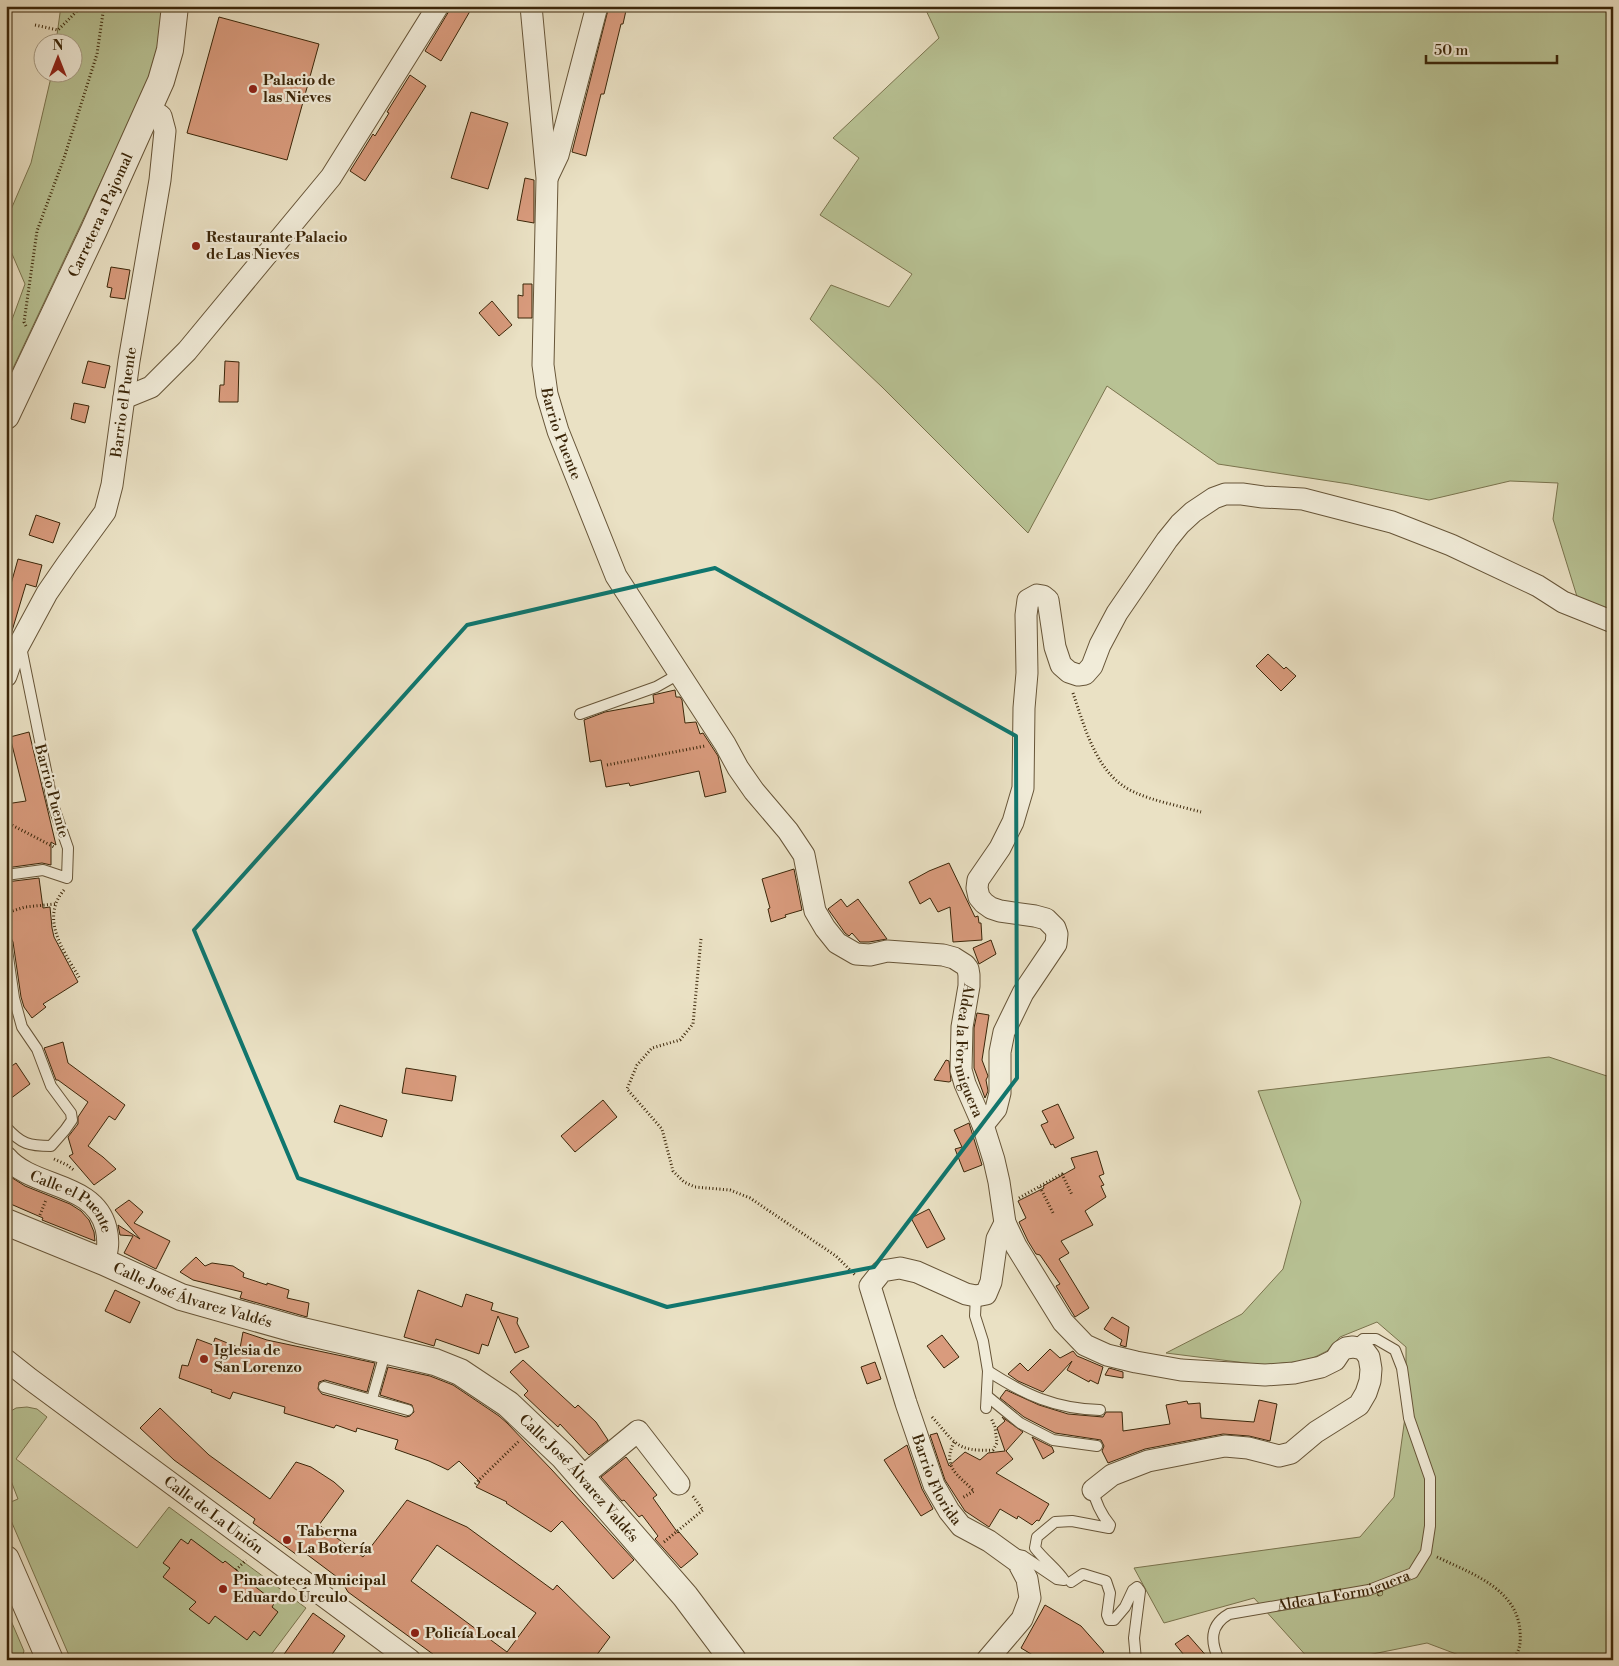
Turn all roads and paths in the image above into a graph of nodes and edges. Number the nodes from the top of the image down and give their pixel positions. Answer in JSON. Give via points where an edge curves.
{"nodes":[{"id":1,"x":82,"y":6,"type":"edge"},
{"id":2,"x":104,"y":6,"type":"edge"},
{"id":3,"x":175,"y":6,"type":"edge"},
{"id":4,"x":438,"y":6,"type":"edge"},
{"id":5,"x":531,"y":6,"type":"edge"},
{"id":6,"x":597,"y":6,"type":"edge"},
{"id":7,"x":35,"y":25,"type":"dead end"},
{"id":8,"x":149,"y":108,"type":"junction"},
{"id":9,"x":547,"y":178,"type":"junction"},
{"id":10,"x":43,"y":338,"type":"junction"},
{"id":11,"x":124,"y":398,"type":"junction"},
{"id":12,"x":6,"y":416,"type":"edge"},
{"id":13,"x":1613,"y":622,"type":"edge"},
{"id":14,"x":20,"y":643,"type":"junction"},
{"id":15,"x":676,"y":670,"type":"junction"},
{"id":16,"x":1069,"y":672,"type":"junction"},
{"id":17,"x":6,"y":676,"type":"edge"},
{"id":18,"x":580,"y":714,"type":"dead end"},
{"id":19,"x":722,"y":740,"type":"junction"},
{"id":20,"x":607,"y":765,"type":"dead end"},
{"id":21,"x":1201,"y":812,"type":"dead end"},
{"id":22,"x":6,"y":822,"type":"edge"},
{"id":23,"x":53,"y":846,"type":"dead end"},
{"id":24,"x":6,"y":875,"type":"edge"},
{"id":25,"x":67,"y":878,"type":"junction"},
{"id":26,"x":55,"y":904,"type":"junction"},
{"id":27,"x":6,"y":913,"type":"edge"},
{"id":28,"x":701,"y":939,"type":"dead end"},
{"id":29,"x":6,"y":943,"type":"edge"},
{"id":30,"x":80,"y":979,"type":"dead end"},
{"id":31,"x":983,"y":1125,"type":"junction"},
{"id":32,"x":6,"y":1127,"type":"edge"},
{"id":33,"x":6,"y":1157,"type":"edge"},
{"id":34,"x":53,"y":1183,"type":"junction"},
{"id":35,"x":1040,"y":1187,"type":"junction"},
{"id":36,"x":1072,"y":1195,"type":"dead end"},
{"id":37,"x":1012,"y":1202,"type":"dead end"},
{"id":38,"x":1054,"y":1215,"type":"dead end"},
{"id":39,"x":6,"y":1222,"type":"edge"},
{"id":40,"x":1005,"y":1223,"type":"junction"},
{"id":41,"x":32,"y":1234,"type":"junction"},
{"id":42,"x":104,"y":1262,"type":"junction"},
{"id":43,"x":870,"y":1286,"type":"junction"},
{"id":44,"x":976,"y":1296,"type":"junction"},
{"id":45,"x":1353,"y":1347,"type":"junction"},
{"id":46,"x":386,"y":1350,"type":"junction"},
{"id":47,"x":10,"y":1365,"type":"edge"},
{"id":48,"x":988,"y":1370,"type":"junction"},
{"id":49,"x":324,"y":1387,"type":"dead end"},
{"id":50,"x":987,"y":1396,"type":"junction"},
{"id":51,"x":372,"y":1399,"type":"junction"},
{"id":52,"x":906,"y":1403,"type":"junction"},
{"id":53,"x":986,"y":1408,"type":"joint"},
{"id":54,"x":408,"y":1410,"type":"dead end"},
{"id":55,"x":1100,"y":1410,"type":"dead end"},
{"id":56,"x":532,"y":1427,"type":"junction"},
{"id":57,"x":954,"y":1442,"type":"junction"},
{"id":58,"x":1097,"y":1446,"type":"dead end"},
{"id":59,"x":582,"y":1477,"type":"junction"},
{"id":60,"x":475,"y":1484,"type":"dead end"},
{"id":61,"x":679,"y":1484,"type":"joint"},
{"id":62,"x":1093,"y":1490,"type":"joint"},
{"id":63,"x":948,"y":1509,"type":"junction"},
{"id":64,"x":1004,"y":1552,"type":"junction"},
{"id":65,"x":1426,"y":1552,"type":"junction"},
{"id":66,"x":649,"y":1554,"type":"junction"},
{"id":67,"x":248,"y":1558,"type":"dead end"},
{"id":68,"x":6,"y":1559,"type":"edge"},
{"id":69,"x":236,"y":1570,"type":"dead end"},
{"id":70,"x":1071,"y":1582,"type":"dead end"},
{"id":71,"x":991,"y":1658,"type":"edge"},
{"id":72,"x":50,"y":1660,"type":"edge"},
{"id":73,"x":410,"y":1660,"type":"edge"},
{"id":74,"x":733,"y":1660,"type":"edge"},
{"id":75,"x":1136,"y":1660,"type":"edge"},
{"id":76,"x":1219,"y":1660,"type":"edge"},
{"id":77,"x":1512,"y":1660,"type":"edge"}],
"edges":[{"from":1,"to":7,"type":"path","via":[[58,30]]},
{"from":2,"to":10,"type":"path","via":[[96,54],[64,158],[37,231],[24,322],[30,332]]},
{"from":3,"to":8,"type":"street","name":"Carretera a Pajomal","via":[[170,50]]},
{"from":4,"to":11,"type":"street","via":[[331,177],[187,351],[151,387]]},
{"from":5,"to":9,"type":"street","name":"Barrio Puente"},
{"from":6,"to":9,"type":"street","name":"Barrio Puente","via":[[558,155]]},
{"from":8,"to":10,"type":"street","name":"Carretera a Pajomal"},
{"from":8,"to":11,"type":"street","name":"Barrio el Puente","via":[[162,116],[165,131]]},
{"from":9,"to":15,"type":"street","name":"Barrio Puente","via":[[543,365],[547,394],[558,431],[616,576]]},
{"from":10,"to":12,"type":"street","name":"Carretera a Pajomal"},
{"from":11,"to":14,"type":"street","name":"Barrio el Puente","via":[[105,512],[62,571]]},
{"from":13,"to":16,"type":"street","via":[[1563,602],[1538,586],[1451,545],[1392,522],[1303,499],[1225,494],[1203,505],[1180,524],[1117,613],[1092,666],[1085,674]]},
{"from":14,"to":17,"type":"street","name":"Barrio el Puente"},
{"from":14,"to":25,"type":"lane","name":"Barrio Puente","via":[[51,796],[68,848]]},
{"from":15,"to":18,"type":"lane","via":[[656,687]]},
{"from":15,"to":19,"type":"street","name":"Aldea la Formiguera"},
{"from":16,"to":21,"type":"path","via":[[1085,728],[1102,766],[1113,778],[1133,792]]},
{"from":16,"to":31,"type":"street","via":[[1061,665],[1055,647],[1048,600],[1043,596],[1032,597],[1028,600],[1026,615],[1023,788],[1013,822],[978,880],[977,888],[979,897],[991,908],[1046,919],[1057,934],[1056,944],[1023,993],[1004,1032],[1000,1052],[1000,1093],[996,1109]]},
{"from":19,"to":20,"type":"path"},
{"from":19,"to":31,"type":"street","name":"Aldea la Formiguera","via":[[754,791],[788,831],[804,856],[815,911],[836,943],[856,954],[887,951],[943,955],[954,958],[968,969],[961,1070]]},
{"from":22,"to":23,"type":"path"},
{"from":24,"to":25,"type":"lane","via":[[43,870]]},
{"from":25,"to":26,"type":"path","via":[[67,884]]},
{"from":26,"to":27,"type":"path"},
{"from":26,"to":30,"type":"path","via":[[56,930]]},
{"from":28,"to":43,"type":"path","via":[[693,1024],[680,1040],[652,1048],[637,1065],[627,1089],[662,1129],[673,1171],[684,1182],[695,1187],[730,1190],[750,1198],[836,1256]]},
{"from":29,"to":32,"type":"lane","via":[[22,1027],[37,1049],[46,1076],[71,1113],[72,1120],[51,1146],[34,1146],[22,1141]]},
{"from":31,"to":40,"type":"street","name":"Aldea la Formiguera","via":[[999,1182]]},
{"from":33,"to":34,"type":"street","name":"Calle el Puente","via":[[21,1170]]},
{"from":34,"to":41,"type":"path"},
{"from":34,"to":42,"type":"street","name":"Calle el Puente","via":[[82,1196],[98,1211],[109,1239]]},
{"from":35,"to":36,"type":"path","via":[[1062,1174]]},
{"from":35,"to":37,"type":"path"},
{"from":35,"to":38,"type":"path"},
{"from":39,"to":41,"type":"street","name":"Calle José Álvarez Valdés"},
{"from":40,"to":44,"type":"street","name":"Aldea la Formiguera","via":[[997,1239],[991,1282],[986,1294]]},
{"from":40,"to":45,"type":"street","name":"Aldea la Formiguera","via":[[1063,1322],[1084,1345],[1107,1355],[1181,1370],[1265,1376],[1321,1367],[1335,1360],[1341,1351]]},
{"from":41,"to":42,"type":"street","name":"Calle José Álvarez Valdés"},
{"from":42,"to":46,"type":"street","name":"Calle José Álvarez Valdés","via":[[181,1297],[289,1328]]},
{"from":43,"to":44,"type":"street","via":[[882,1270],[900,1268]]},
{"from":43,"to":52,"type":"street","name":"Barrio Florida"},
{"from":44,"to":48,"type":"lane","via":[[975,1316]]},
{"from":45,"to":62,"type":"street","via":[[1363,1349],[1369,1358],[1370,1381],[1366,1393],[1359,1405],[1316,1432],[1292,1453],[1278,1456],[1225,1446],[1185,1453],[1148,1461],[1112,1475]]},
{"from":45,"to":65,"type":"lane","name":"Aldea la Formiguera","via":[[1363,1339],[1376,1339],[1395,1350],[1402,1368],[1409,1418],[1430,1478],[1430,1526]]},
{"from":46,"to":51,"type":"lane"},
{"from":46,"to":56,"type":"street","name":"Calle José Álvarez Valdés","via":[[460,1372],[508,1404]]},
{"from":47,"to":73,"type":"street","name":"Calle de La Unión"},
{"from":48,"to":50,"type":"lane"},
{"from":48,"to":55,"type":"lane","via":[[1034,1397],[1061,1406]]},
{"from":49,"to":51,"type":"lane"},
{"from":50,"to":53,"type":"lane"},
{"from":50,"to":58,"type":"lane","via":[[1020,1424],[1053,1440]]},
{"from":51,"to":54,"type":"lane"},
{"from":52,"to":57,"type":"path","via":[[913,1403],[932,1416]]},
{"from":52,"to":63,"type":"street","name":"Barrio Florida","via":[[934,1485]]},
{"from":53,"to":57,"type":"path","via":[[995,1427],[997,1444],[993,1450],[973,1451]]},
{"from":56,"to":59,"type":"street","name":"Calle José Álvarez Valdés"},
{"from":56,"to":60,"type":"path"},
{"from":57,"to":63,"type":"path","via":[[949,1453],[950,1466],[974,1491]]},
{"from":59,"to":61,"type":"street","via":[[638,1431]]},
{"from":59,"to":66,"type":"street","name":"Calle José Álvarez Valdés"},
{"from":61,"to":66,"type":"path","via":[[684,1484],[703,1510]]},
{"from":62,"to":64,"type":"lane","via":[[1096,1504],[1109,1528],[1072,1521],[1055,1522],[1037,1536],[1035,1548],[1064,1580],[1057,1579],[1023,1556]]},
{"from":63,"to":64,"type":"street","name":"Barrio Florida","via":[[961,1526]]},
{"from":64,"to":71,"type":"street","name":"Barrio Florida","via":[[1018,1562],[1027,1579],[1030,1598],[1022,1619]]},
{"from":65,"to":76,"type":"lane","name":"Aldea la Formiguera","via":[[1413,1572],[1369,1590],[1229,1614],[1214,1629],[1213,1640]]},
{"from":65,"to":77,"type":"path","via":[[1483,1579],[1505,1596],[1520,1623],[1520,1650]]},
{"from":66,"to":74,"type":"street","name":"Calle José Álvarez Valdés"},
{"from":67,"to":69,"type":"path"},
{"from":68,"to":72,"type":"street"},
{"from":70,"to":75,"type":"lane","via":[[1083,1574],[1106,1581],[1110,1594],[1109,1620],[1114,1620],[1137,1587],[1140,1591],[1134,1638]]}]}
